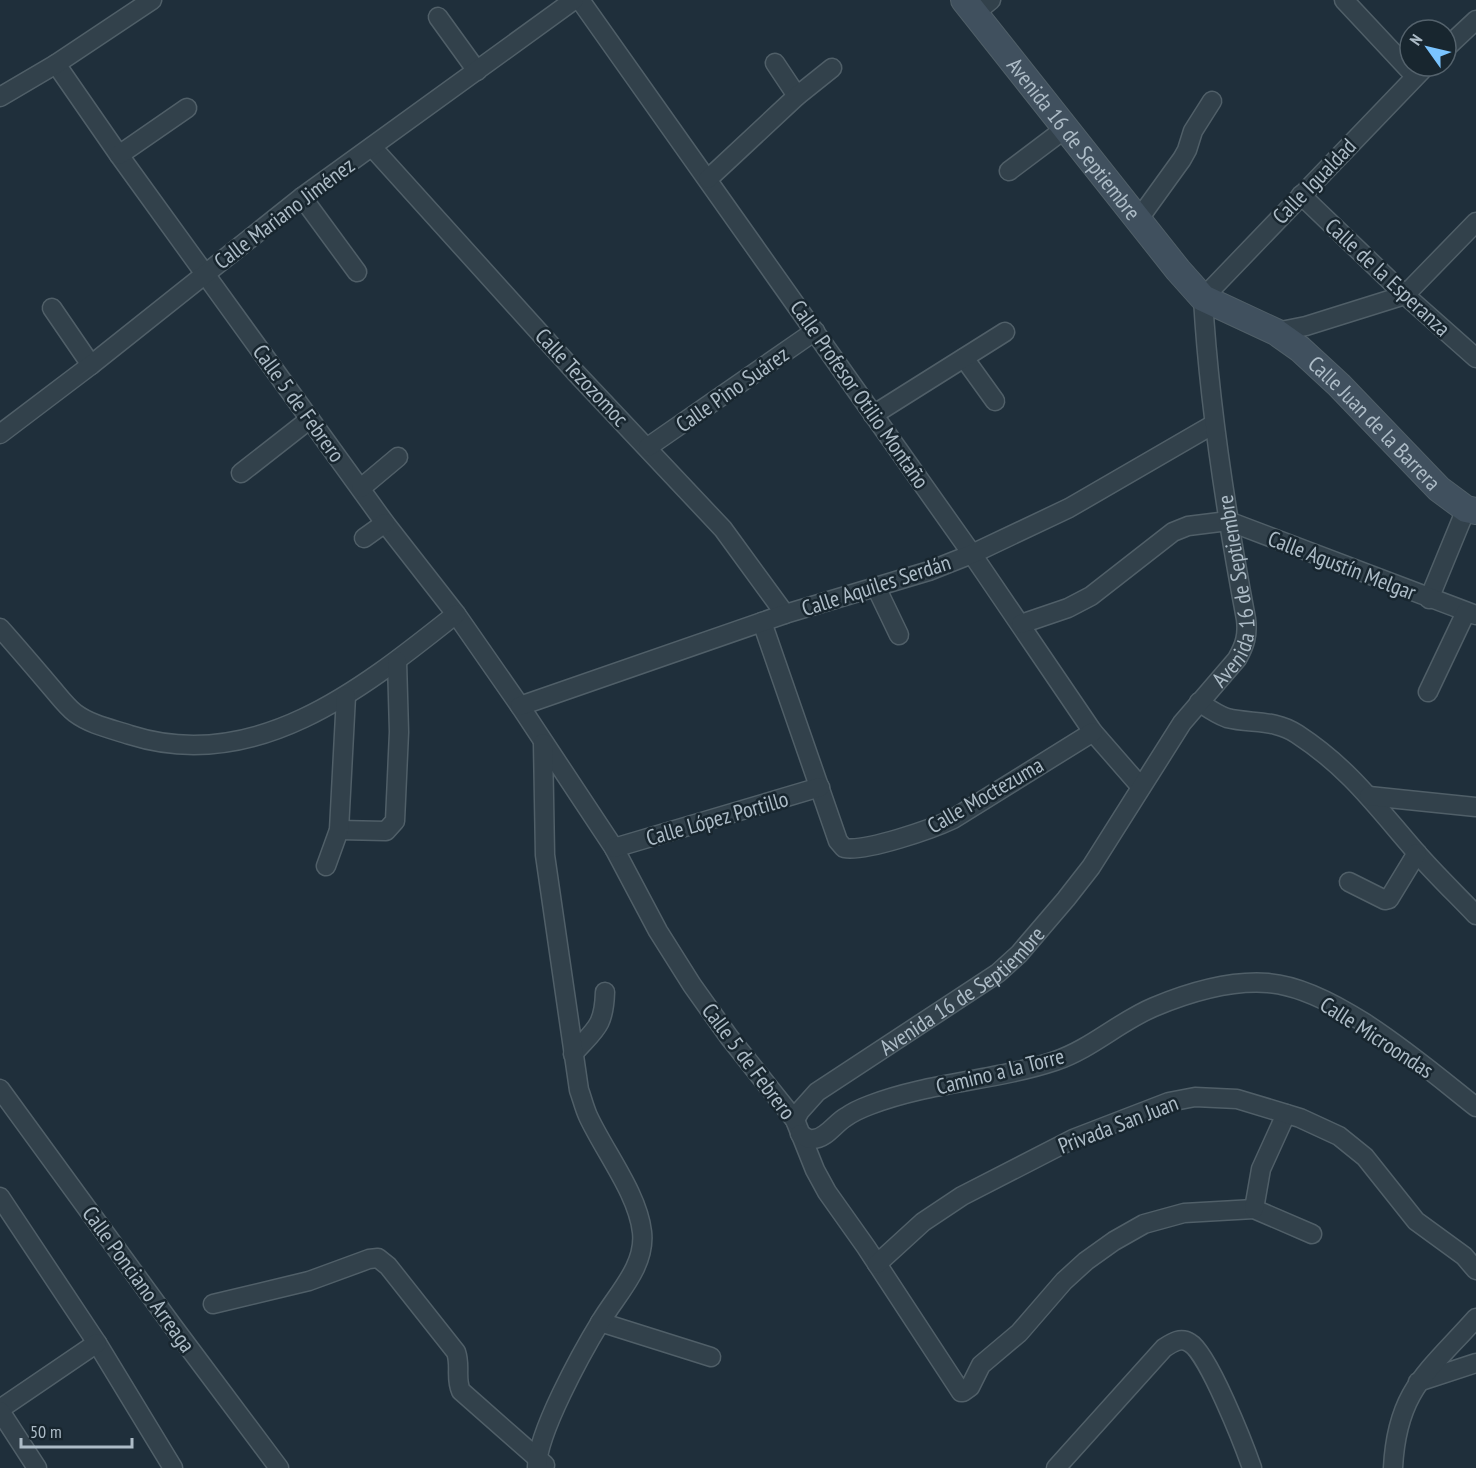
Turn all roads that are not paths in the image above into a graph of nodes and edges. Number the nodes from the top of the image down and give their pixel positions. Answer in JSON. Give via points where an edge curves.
{"nodes":[{"id":1,"x":152,"y":0,"type":"edge"},
{"id":2,"x":574,"y":0,"type":"edge"},
{"id":3,"x":580,"y":0,"type":"edge"},
{"id":4,"x":1344,"y":0,"type":"edge"},
{"id":5,"x":976,"y":5,"type":"edge"},
{"id":6,"x":438,"y":17,"type":"dead end"},
{"id":7,"x":1476,"y":20,"type":"edge"},
{"id":8,"x":1458,"y":37,"type":"edge"},
{"id":9,"x":1398,"y":50,"type":"edge"},
{"id":10,"x":775,"y":63,"type":"dead end"},
{"id":11,"x":56,"y":64,"type":"junction"},
{"id":12,"x":832,"y":68,"type":"dead end"},
{"id":13,"x":477,"y":71,"type":"junction"},
{"id":14,"x":1414,"y":78,"type":"edge"},
{"id":15,"x":797,"y":96,"type":"junction"},
{"id":16,"x":0,"y":97,"type":"edge"},
{"id":17,"x":1212,"y":100,"type":"dead end"},
{"id":18,"x":187,"y":108,"type":"dead end"},
{"id":19,"x":1066,"y":128,"type":"junction"},
{"id":20,"x":372,"y":147,"type":"junction"},
{"id":21,"x":119,"y":155,"type":"junction"},
{"id":22,"x":1009,"y":171,"type":"dead end"},
{"id":23,"x":708,"y":179,"type":"junction"},
{"id":24,"x":1301,"y":195,"type":"junction"},
{"id":25,"x":302,"y":197,"type":"junction"},
{"id":26,"x":1138,"y":220,"type":"junction"},
{"id":27,"x":1476,"y":222,"type":"edge"},
{"id":28,"x":357,"y":272,"type":"dead end"},
{"id":29,"x":205,"y":273,"type":"junction"},
{"id":30,"x":1405,"y":296,"type":"junction"},
{"id":31,"x":1203,"y":298,"type":"junction"},
{"id":32,"x":52,"y":308,"type":"dead end"},
{"id":33,"x":815,"y":331,"type":"junction"},
{"id":34,"x":1005,"y":332,"type":"dead end"},
{"id":35,"x":1276,"y":332,"type":"junction"},
{"id":36,"x":964,"y":358,"type":"junction"},
{"id":37,"x":1476,"y":358,"type":"edge"},
{"id":38,"x":91,"y":365,"type":"junction"},
{"id":39,"x":995,"y":401,"type":"dead end"},
{"id":40,"x":873,"y":414,"type":"junction"},
{"id":41,"x":310,"y":419,"type":"junction"},
{"id":42,"x":1214,"y":424,"type":"junction"},
{"id":43,"x":0,"y":434,"type":"edge"},
{"id":44,"x":648,"y":447,"type":"junction"},
{"id":45,"x":398,"y":457,"type":"dead end"},
{"id":46,"x":241,"y":473,"type":"dead end"},
{"id":47,"x":361,"y":488,"type":"junction"},
{"id":48,"x":1471,"y":510,"type":"edge"},
{"id":49,"x":1228,"y":521,"type":"junction"},
{"id":50,"x":385,"y":523,"type":"junction"},
{"id":51,"x":364,"y":538,"type":"dead end"},
{"id":52,"x":972,"y":554,"type":"junction"},
{"id":53,"x":876,"y":587,"type":"junction"},
{"id":54,"x":1430,"y":598,"type":"junction"},
{"id":55,"x":456,"y":614,"type":"junction"},
{"id":56,"x":785,"y":614,"type":"junction"},
{"id":57,"x":1471,"y":614,"type":"edge"},
{"id":58,"x":762,"y":622,"type":"junction"},
{"id":59,"x":1021,"y":624,"type":"junction"},
{"id":60,"x":0,"y":628,"type":"edge"},
{"id":61,"x":899,"y":635,"type":"dead end"},
{"id":62,"x":398,"y":661,"type":"junction"},
{"id":63,"x":1428,"y":693,"type":"dead end"},
{"id":64,"x":346,"y":696,"type":"junction"},
{"id":65,"x":1199,"y":702,"type":"junction"},
{"id":66,"x":520,"y":706,"type":"junction"},
{"id":67,"x":1093,"y":732,"type":"junction"},
{"id":68,"x":543,"y":743,"type":"junction"},
{"id":69,"x":1141,"y":787,"type":"junction"},
{"id":70,"x":820,"y":788,"type":"junction"},
{"id":71,"x":1369,"y":795,"type":"junction"},
{"id":72,"x":1476,"y":807,"type":"edge"},
{"id":73,"x":339,"y":830,"type":"junction"},
{"id":74,"x":614,"y":848,"type":"junction"},
{"id":75,"x":1417,"y":853,"type":"junction"},
{"id":76,"x":327,"y":866,"type":"dead end"},
{"id":77,"x":1349,"y":882,"type":"dead end"},
{"id":78,"x":1476,"y":915,"type":"edge"},
{"id":79,"x":1270,"y":983,"type":"joint"},
{"id":80,"x":605,"y":992,"type":"dead end"},
{"id":81,"x":573,"y":1054,"type":"junction"},
{"id":82,"x":0,"y":1089,"type":"edge"},
{"id":83,"x":1476,"y":1107,"type":"edge"},
{"id":84,"x":1286,"y":1114,"type":"junction"},
{"id":85,"x":798,"y":1127,"type":"junction"},
{"id":86,"x":0,"y":1197,"type":"edge"},
{"id":87,"x":1254,"y":1209,"type":"junction"},
{"id":88,"x":1312,"y":1234,"type":"dead end"},
{"id":89,"x":877,"y":1264,"type":"junction"},
{"id":90,"x":1476,"y":1270,"type":"edge"},
{"id":91,"x":213,"y":1304,"type":"dead end"},
{"id":92,"x":1476,"y":1318,"type":"edge"},
{"id":93,"x":600,"y":1322,"type":"junction"},
{"id":94,"x":97,"y":1343,"type":"junction"},
{"id":95,"x":711,"y":1357,"type":"dead end"},
{"id":96,"x":1476,"y":1363,"type":"edge"},
{"id":97,"x":1417,"y":1383,"type":"junction"},
{"id":98,"x":0,"y":1410,"type":"edge"},
{"id":99,"x":541,"y":1466,"type":"edge"},
{"id":100,"x":37,"y":1468,"type":"edge"},
{"id":101,"x":173,"y":1468,"type":"edge"},
{"id":102,"x":279,"y":1468,"type":"edge"},
{"id":103,"x":1056,"y":1468,"type":"edge"},
{"id":104,"x":1252,"y":1468,"type":"edge"},
{"id":105,"x":1393,"y":1468,"type":"edge"}],
"edges":[{"from":1,"to":11,"type":"street"},
{"from":2,"to":13,"type":"street","name":"Calle Mariano Jiménez"},
{"from":3,"to":23,"type":"street","name":"Calle Profesor Otilio Montaño"},
{"from":4,"to":9,"type":"street"},
{"from":5,"to":19,"type":"street","name":"Avenida 16 de Septiembre"},
{"from":6,"to":13,"type":"street"},
{"from":7,"to":8,"type":"street"},
{"from":10,"to":15,"type":"street"},
{"from":11,"to":16,"type":"street"},
{"from":11,"to":21,"type":"street","name":"Calle 5 de Febrero"},
{"from":12,"to":15,"type":"street"},
{"from":13,"to":20,"type":"street","name":"Calle Mariano Jiménez"},
{"from":14,"to":24,"type":"street","name":"Calle Igualdad"},
{"from":15,"to":23,"type":"street"},
{"from":17,"to":26,"type":"street","via":[[1182,159]]},
{"from":18,"to":21,"type":"street"},
{"from":19,"to":22,"type":"street"},
{"from":19,"to":26,"type":"street","name":"Avenida 16 de Septiembre"},
{"from":20,"to":25,"type":"street","name":"Calle Mariano Jiménez"},
{"from":20,"to":44,"type":"street","name":"Calle Tezozomoc"},
{"from":21,"to":29,"type":"street","name":"Calle 5 de Febrero"},
{"from":23,"to":33,"type":"street","name":"Calle Profesor Otilio Montaño"},
{"from":24,"to":30,"type":"street","name":"Calle de la Esperanza"},
{"from":24,"to":31,"type":"street","name":"Calle Igualdad"},
{"from":25,"to":28,"type":"street"},
{"from":25,"to":29,"type":"street","name":"Calle Mariano Jiménez"},
{"from":26,"to":31,"type":"street","name":"Avenida 16 de Septiembre"},
{"from":27,"to":30,"type":"street"},
{"from":29,"to":38,"type":"street","name":"Calle Mariano Jiménez"},
{"from":29,"to":41,"type":"street","name":"Calle 5 de Febrero"},
{"from":30,"to":35,"type":"street"},
{"from":30,"to":37,"type":"street","name":"Calle de la Esperanza"},
{"from":31,"to":35,"type":"street","name":"Calle Juan de la Barrera"},
{"from":31,"to":42,"type":"street","name":"Avenida 16 de Septiembre"},
{"from":32,"to":38,"type":"street"},
{"from":33,"to":40,"type":"street","name":"Calle Profesor Otilio Montaño"},
{"from":33,"to":44,"type":"street","name":"Calle Pino Suárez"},
{"from":34,"to":36,"type":"street"},
{"from":35,"to":48,"type":"street","name":"Calle Juan de la Barrera","via":[[1317,364],[1440,489]]},
{"from":36,"to":39,"type":"street"},
{"from":36,"to":40,"type":"street"},
{"from":38,"to":43,"type":"street","name":"Calle Mariano Jiménez"},
{"from":40,"to":52,"type":"street","name":"Calle Profesor Otilio Montaño"},
{"from":41,"to":46,"type":"street"},
{"from":41,"to":47,"type":"street","name":"Calle 5 de Febrero"},
{"from":42,"to":49,"type":"street","name":"Avenida 16 de Septiembre"},
{"from":42,"to":52,"type":"street","name":"Calle Aquiles Serdán","via":[[1069,508]]},
{"from":44,"to":56,"type":"street","name":"Calle Tezozomoc","via":[[723,529]]},
{"from":45,"to":47,"type":"street"},
{"from":47,"to":50,"type":"street","name":"Calle 5 de Febrero"},
{"from":48,"to":54,"type":"street"},
{"from":49,"to":54,"type":"street","name":"Calle Agustín Melgar"},
{"from":49,"to":59,"type":"street","name":"Calle Agustín Melgar","via":[[1173,532],[1091,596]]},
{"from":49,"to":65,"type":"street","name":"Avenida 16 de Septiembre","via":[[1246,619],[1246,642],[1237,659]]},
{"from":50,"to":51,"type":"street"},
{"from":50,"to":55,"type":"street","name":"Calle 5 de Febrero"},
{"from":52,"to":53,"type":"street","name":"Calle Aquiles Serdán"},
{"from":52,"to":59,"type":"street","name":"Calle Profesor Otilio Montaño"},
{"from":53,"to":56,"type":"street","name":"Calle Aquiles Serdán"},
{"from":53,"to":61,"type":"street"},
{"from":54,"to":57,"type":"street","name":"Calle Agustín Melgar"},
{"from":55,"to":62,"type":"street"},
{"from":55,"to":66,"type":"street","name":"Calle 5 de Febrero"},
{"from":56,"to":58,"type":"street","name":"Calle Aquiles Serdán"},
{"from":57,"to":63,"type":"street"},
{"from":58,"to":66,"type":"street","name":"Calle Aquiles Serdán"},
{"from":58,"to":70,"type":"street"},
{"from":59,"to":67,"type":"street","name":"Calle Profesor Otilio Montaño"},
{"from":60,"to":64,"type":"street","via":[[74,713],[96,724],[172,745],[199,746],[263,736]]},
{"from":62,"to":64,"type":"street"},
{"from":62,"to":73,"type":"street","via":[[396,816],[386,831]]},
{"from":64,"to":73,"type":"street"},
{"from":65,"to":69,"type":"street","name":"Avenida 16 de Septiembre"},
{"from":65,"to":71,"type":"street","via":[[1229,718],[1271,723],[1294,731],[1333,759]]},
{"from":66,"to":68,"type":"street","name":"Calle 5 de Febrero"},
{"from":67,"to":69,"type":"street","name":"Calle Profesor Otilio Montaño"},
{"from":67,"to":70,"type":"street","name":"Calle Moctezuma","via":[[953,819],[918,834],[849,849],[838,841]]},
{"from":68,"to":74,"type":"street","name":"Calle 5 de Febrero"},
{"from":68,"to":81,"type":"street","via":[[544,855]]},
{"from":69,"to":85,"type":"street","name":"Avenida 16 de Septiembre","via":[[1091,867],[1019,954],[998,973],[817,1092],[800,1111]]},
{"from":70,"to":74,"type":"street","name":"Calle López Portillo"},
{"from":71,"to":72,"type":"street"},
{"from":71,"to":75,"type":"street"},
{"from":73,"to":76,"type":"street"},
{"from":74,"to":85,"type":"street","name":"Calle 5 de Febrero","via":[[692,985]]},
{"from":75,"to":77,"type":"street","via":[[1392,896],[1385,900]]},
{"from":75,"to":78,"type":"street"},
{"from":79,"to":83,"type":"street","name":"Calle Microondas","via":[[1318,997],[1347,1012]]},
{"from":79,"to":85,"type":"street","name":"Camino a la Torre","via":[[1242,983],[1186,995],[1140,1013],[1057,1060],[896,1097],[848,1115],[819,1138],[809,1139]]},
{"from":80,"to":81,"type":"street","via":[[602,1021]]},
{"from":81,"to":93,"type":"street","via":[[587,1115],[632,1200],[642,1230],[637,1264]]},
{"from":82,"to":102,"type":"street","name":"Calle Ponciano Arreaga"},
{"from":84,"to":87,"type":"street","via":[[1261,1169]]},
{"from":84,"to":89,"type":"street","name":"Privada San Juan","via":[[1237,1099],[1206,1097],[1169,1102],[1144,1111],[1073,1139],[962,1196],[923,1222]]},
{"from":84,"to":90,"type":"street","name":"Privada San Juan","via":[[1319,1126],[1353,1146],[1408,1213],[1464,1256]]},
{"from":85,"to":89,"type":"street","name":"Calle 5 de Febrero","via":[[826,1192]]},
{"from":86,"to":94,"type":"street"},
{"from":87,"to":88,"type":"street"},
{"from":87,"to":89,"type":"street","name":"Calle 5 de Febrero","via":[[1184,1213],[1144,1224],[1114,1241],[1064,1281],[1019,1333],[981,1365],[963,1392]]},
{"from":91,"to":99,"type":"street","via":[[309,1281],[378,1258],[456,1352],[461,1391]]},
{"from":92,"to":97,"type":"street"},
{"from":93,"to":95,"type":"street"},
{"from":93,"to":99,"type":"street","via":[[544,1438]]},
{"from":94,"to":98,"type":"street"},
{"from":94,"to":101,"type":"street"},
{"from":96,"to":97,"type":"street"},
{"from":97,"to":105,"type":"street","via":[[1399,1420]]},
{"from":98,"to":100,"type":"street"},
{"from":103,"to":104,"type":"street","via":[[1164,1348],[1180,1340],[1194,1346],[1206,1363]]}]}
